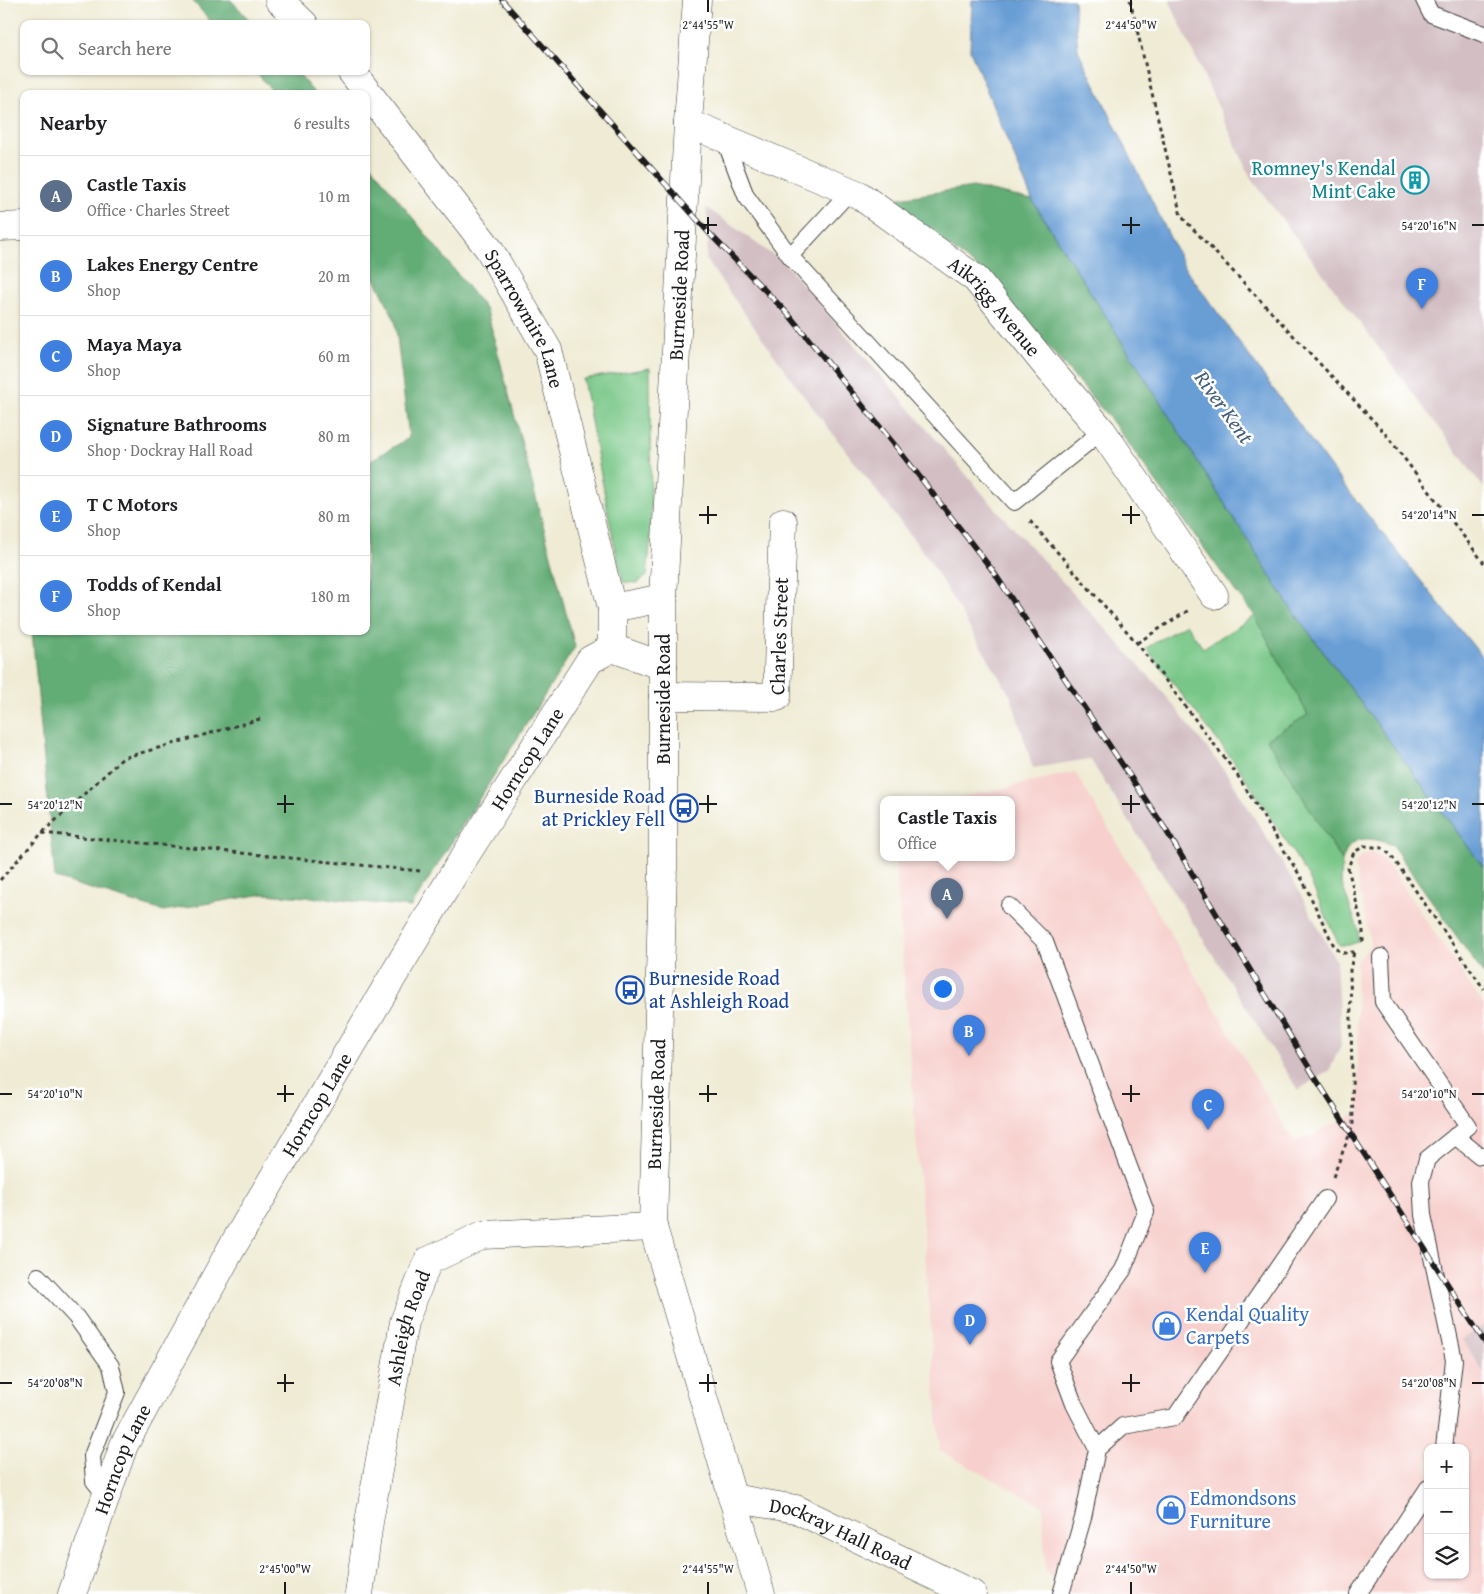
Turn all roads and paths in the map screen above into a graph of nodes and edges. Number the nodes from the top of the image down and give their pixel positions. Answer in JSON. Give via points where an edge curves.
{"nodes":[{"id":1,"x":279,"y":0,"type":"edge"},
{"id":2,"x":697,"y":0,"type":"edge"},
{"id":3,"x":1130,"y":0,"type":"edge"},
{"id":4,"x":1424,"y":0,"type":"edge"},
{"id":5,"x":300,"y":20,"type":"edge"},
{"id":6,"x":1484,"y":34,"type":"edge"},
{"id":7,"x":354,"y":75,"type":"edge"},
{"id":8,"x":366,"y":90,"type":"edge"},
{"id":9,"x":370,"y":96,"type":"edge"},
{"id":10,"x":688,"y":123,"type":"junction"},
{"id":11,"x":724,"y":138,"type":"junction"},
{"id":12,"x":849,"y":191,"type":"junction"},
{"id":13,"x":20,"y":226,"type":"edge"},
{"id":14,"x":0,"y":227,"type":"edge"},
{"id":15,"x":790,"y":256,"type":"junction"},
{"id":16,"x":1102,"y":431,"type":"junction"},
{"id":17,"x":1014,"y":502,"type":"junction"},
{"id":18,"x":783,"y":522,"type":"dead end"},
{"id":19,"x":1484,"y":563,"type":"edge"},
{"id":20,"x":1214,"y":595,"type":"joint"},
{"id":21,"x":662,"y":598,"type":"junction"},
{"id":22,"x":612,"y":608,"type":"junction"},
{"id":23,"x":1137,"y":642,"type":"junction"},
{"id":24,"x":612,"y":648,"type":"junction"},
{"id":25,"x":663,"y":666,"type":"junction"},
{"id":26,"x":663,"y":696,"type":"junction"},
{"id":27,"x":260,"y":718,"type":"dead end"},
{"id":28,"x":42,"y":833,"type":"junction"},
{"id":29,"x":453,"y":875,"type":"junction"},
{"id":30,"x":0,"y":880,"type":"edge"},
{"id":31,"x":1009,"y":906,"type":"dead end"},
{"id":32,"x":1354,"y":952,"type":"junction"},
{"id":33,"x":1381,"y":957,"type":"dead end"},
{"id":34,"x":1484,"y":989,"type":"edge"},
{"id":35,"x":1455,"y":1136,"type":"junction"},
{"id":36,"x":1484,"y":1156,"type":"edge"},
{"id":37,"x":1325,"y":1199,"type":"joint"},
{"id":38,"x":652,"y":1227,"type":"junction"},
{"id":39,"x":38,"y":1276,"type":"dead end"},
{"id":40,"x":1444,"y":1444,"type":"edge"},
{"id":41,"x":1097,"y":1449,"type":"junction"},
{"id":42,"x":1427,"y":1489,"type":"edge"},
{"id":43,"x":106,"y":1496,"type":"junction"},
{"id":44,"x":732,"y":1498,"type":"junction"},
{"id":45,"x":72,"y":1594,"type":"edge"},
{"id":46,"x":359,"y":1594,"type":"edge"},
{"id":47,"x":761,"y":1594,"type":"edge"},
{"id":48,"x":972,"y":1594,"type":"edge"},
{"id":49,"x":1060,"y":1594,"type":"edge"},
{"id":50,"x":1358,"y":1594,"type":"edge"}],
"edges":[{"from":1,"to":5,"type":"street"},
{"from":2,"to":10,"type":"street","name":"Burneside Road"},
{"from":3,"to":19,"type":"path","via":[[1181,216],[1384,432]]},
{"from":4,"to":6,"type":"lane","via":[[1431,14]]},
{"from":7,"to":8,"type":"street","name":"Sparrowmire Lane"},
{"from":9,"to":22,"type":"street","name":"Sparrowmire Lane","via":[[489,249],[548,350]]},
{"from":10,"to":11,"type":"street","name":"Aikrigg Avenue"},
{"from":10,"to":21,"type":"street","name":"Burneside Road"},
{"from":11,"to":12,"type":"street","name":"Aikrigg Avenue"},
{"from":11,"to":15,"type":"lane","via":[[746,196]]},
{"from":12,"to":15,"type":"lane"},
{"from":12,"to":16,"type":"street","name":"Aikrigg Avenue","via":[[976,280]]},
{"from":13,"to":14,"type":"street"},
{"from":15,"to":17,"type":"lane"},
{"from":16,"to":17,"type":"lane"},
{"from":16,"to":20,"type":"street","name":"Aikrigg Avenue"},
{"from":17,"to":23,"type":"path"},
{"from":18,"to":26,"type":"street","name":"Charles Street","via":[[777,697]]},
{"from":20,"to":23,"type":"path"},
{"from":21,"to":22,"type":"street"},
{"from":21,"to":25,"type":"street","name":"Burneside Road"},
{"from":22,"to":24,"type":"street","name":"Sparrowmire Lane"},
{"from":23,"to":32,"type":"path","via":[[1236,773],[1302,880],[1335,948],[1343,954]]},
{"from":24,"to":25,"type":"street"},
{"from":24,"to":29,"type":"street","name":"Horncop Lane","via":[[590,660]]},
{"from":25,"to":26,"type":"street","name":"Burneside Road"},
{"from":26,"to":38,"type":"street","name":"Burneside Road","via":[[663,868]]},
{"from":27,"to":28,"type":"path","via":[[123,758]]},
{"from":28,"to":29,"type":"path"},
{"from":28,"to":30,"type":"path"},
{"from":29,"to":43,"type":"street","name":"Horncop Lane","via":[[231,1249],[124,1445]]},
{"from":31,"to":41,"type":"lane","via":[[1045,942],[1146,1212],[1123,1270],[1058,1361],[1074,1404]]},
{"from":32,"to":34,"type":"path","via":[[1364,944],[1363,930],[1348,868],[1354,852],[1365,846],[1382,848],[1391,855]]},
{"from":32,"to":37,"type":"path","via":[[1350,970],[1353,1125]]},
{"from":33,"to":35,"type":"lane","via":[[1383,1002],[1468,1126]]},
{"from":35,"to":36,"type":"lane"},
{"from":35,"to":40,"type":"lane","via":[[1427,1159],[1421,1180],[1424,1216],[1454,1360]]},
{"from":37,"to":41,"type":"lane","via":[[1175,1417],[1123,1426]]},
{"from":38,"to":44,"type":"street","name":"Burneside Road"},
{"from":38,"to":46,"type":"street","name":"Ashleigh Road","via":[[483,1235],[428,1261],[404,1322]]},
{"from":39,"to":43,"type":"lane","via":[[76,1317],[111,1366],[117,1392],[92,1456],[94,1481]]},
{"from":41,"to":49,"type":"lane","via":[[1084,1518]]},
{"from":42,"to":50,"type":"lane"},
{"from":43,"to":45,"type":"street","name":"Horncop Lane"},
{"from":44,"to":47,"type":"street","name":"Burneside Road"},
{"from":44,"to":48,"type":"street","name":"Dockray Hall Road","via":[[796,1509]]}]}
